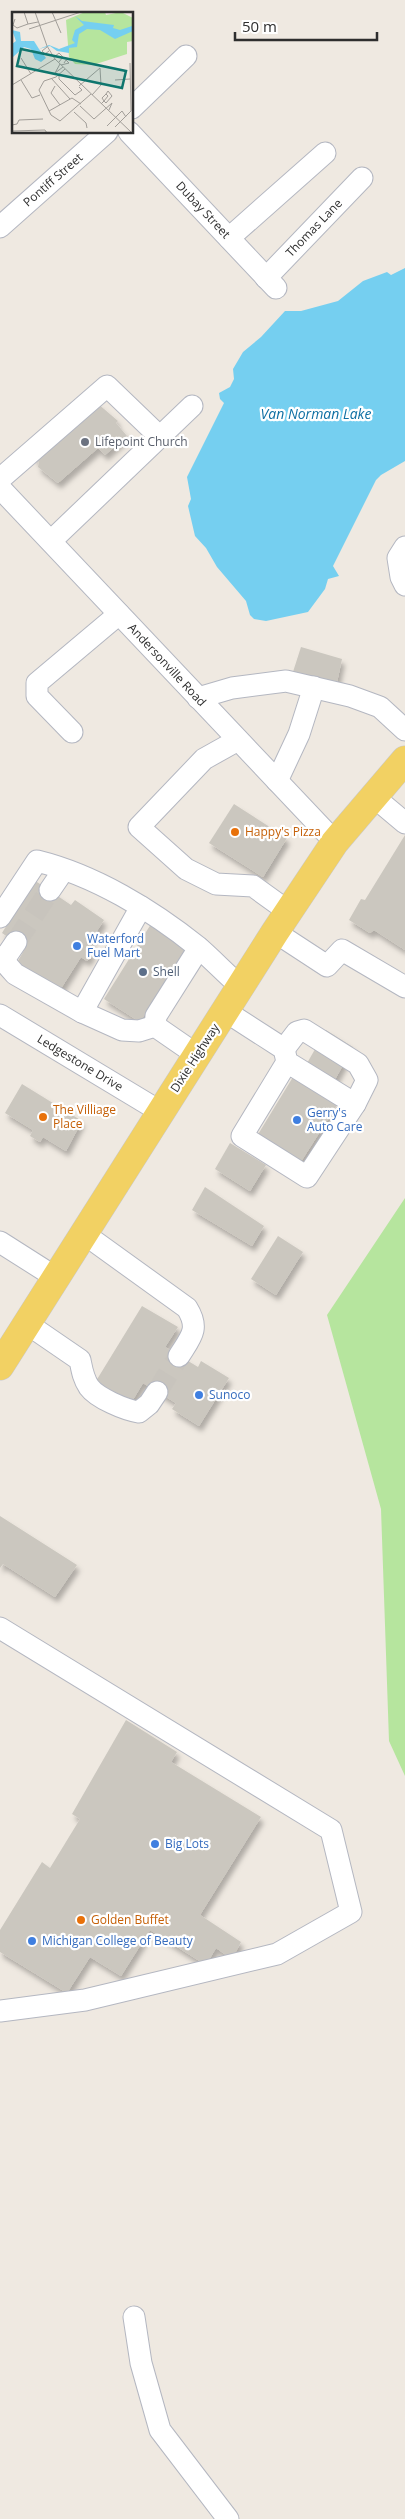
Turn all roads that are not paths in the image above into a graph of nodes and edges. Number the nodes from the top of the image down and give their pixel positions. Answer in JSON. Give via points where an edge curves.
{"nodes":[{"id":1,"x":186,"y":56,"type":"dead end"},
{"id":2,"x":134,"y":106,"type":"edge"},
{"id":3,"x":104,"y":134,"type":"edge"},
{"id":4,"x":131,"y":134,"type":"edge"},
{"id":5,"x":325,"y":154,"type":"dead end"},
{"id":6,"x":362,"y":178,"type":"dead end"},
{"id":7,"x":0,"y":227,"type":"edge"},
{"id":8,"x":229,"y":238,"type":"junction"},
{"id":9,"x":271,"y":283,"type":"joint"},
{"id":10,"x":192,"y":406,"type":"dead end"},
{"id":11,"x":160,"y":437,"type":"junction"},
{"id":12,"x":0,"y":480,"type":"edge"},
{"id":13,"x":0,"y":488,"type":"edge"},
{"id":14,"x":51,"y":541,"type":"junction"},
{"id":15,"x":405,"y":547,"type":"edge"},
{"id":16,"x":405,"y":585,"type":"edge"},
{"id":17,"x":119,"y":614,"type":"junction"},
{"id":18,"x":314,"y":688,"type":"junction"},
{"id":19,"x":198,"y":698,"type":"junction"},
{"id":20,"x":405,"y":730,"type":"edge"},
{"id":21,"x":72,"y":732,"type":"dead end"},
{"id":22,"x":238,"y":740,"type":"junction"},
{"id":23,"x":405,"y":760,"type":"edge"},
{"id":24,"x":277,"y":781,"type":"junction"},
{"id":25,"x":374,"y":796,"type":"junction"},
{"id":26,"x":405,"y":823,"type":"edge"},
{"id":27,"x":335,"y":842,"type":"junction"},
{"id":28,"x":63,"y":871,"type":"junction"},
{"id":29,"x":50,"y":890,"type":"tunnel mouth"},
{"id":30,"x":141,"y":908,"type":"junction"},
{"id":31,"x":0,"y":917,"type":"edge"},
{"id":32,"x":282,"y":922,"type":"junction"},
{"id":33,"x":16,"y":942,"type":"tunnel mouth"},
{"id":34,"x":199,"y":948,"type":"junction"},
{"id":35,"x":2,"y":959,"type":"edge"},
{"id":36,"x":240,"y":986,"type":"junction"},
{"id":37,"x":405,"y":987,"type":"edge"},
{"id":38,"x":225,"y":1011,"type":"junction"},
{"id":39,"x":82,"y":1012,"type":"junction"},
{"id":40,"x":0,"y":1015,"type":"edge"},
{"id":41,"x":155,"y":1026,"type":"junction"},
{"id":42,"x":197,"y":1055,"type":"junction"},
{"id":43,"x":286,"y":1056,"type":"junction"},
{"id":44,"x":355,"y":1104,"type":"junction"},
{"id":45,"x":160,"y":1112,"type":"junction"},
{"id":46,"x":83,"y":1232,"type":"junction"},
{"id":47,"x":0,"y":1242,"type":"edge"},
{"id":48,"x":55,"y":1277,"type":"junction"},
{"id":49,"x":26,"y":1324,"type":"junction"},
{"id":50,"x":179,"y":1356,"type":"tunnel mouth"},
{"id":51,"x":0,"y":1366,"type":"edge"},
{"id":52,"x":157,"y":1392,"type":"tunnel mouth"},
{"id":53,"x":0,"y":1628,"type":"edge"},
{"id":54,"x":0,"y":2011,"type":"edge"},
{"id":55,"x":134,"y":2317,"type":"dead end"},
{"id":56,"x":228,"y":2519,"type":"edge"}],
"edges":[{"from":1,"to":2,"type":"street"},
{"from":3,"to":7,"type":"street","name":"Pontiff Street"},
{"from":4,"to":8,"type":"street","name":"Dubay Street"},
{"from":5,"to":8,"type":"street"},
{"from":6,"to":9,"type":"street","name":"Thomas Lane"},
{"from":8,"to":9,"type":"street","name":"Dubay Street"},
{"from":10,"to":11,"type":"street"},
{"from":11,"to":12,"type":"street","via":[[107,386]]},
{"from":11,"to":14,"type":"street"},
{"from":13,"to":14,"type":"street","name":"Andersonville Road"},
{"from":14,"to":17,"type":"street","name":"Andersonville Road"},
{"from":15,"to":16,"type":"street","via":[[398,558]]},
{"from":17,"to":19,"type":"street","name":"Andersonville Road"},
{"from":17,"to":21,"type":"street","via":[[37,683],[38,696]]},
{"from":18,"to":19,"type":"street","via":[[286,681],[232,688]]},
{"from":18,"to":20,"type":"street","via":[[380,707]]},
{"from":18,"to":24,"type":"street","via":[[299,734]]},
{"from":19,"to":22,"type":"street","name":"Andersonville Road"},
{"from":22,"to":24,"type":"street","name":"Andersonville Road"},
{"from":22,"to":32,"type":"street","via":[[204,760],[139,827],[186,869],[216,884],[253,886]]},
{"from":23,"to":25,"type":"main road","name":"Dixie Highway"},
{"from":24,"to":27,"type":"street","name":"Andersonville Road"},
{"from":25,"to":26,"type":"street"},
{"from":25,"to":27,"type":"main road","name":"Dixie Highway"},
{"from":27,"to":32,"type":"main road","name":"Dixie Highway"},
{"from":28,"to":29,"type":"street"},
{"from":28,"to":30,"type":"street","via":[[86,878]]},
{"from":28,"to":31,"type":"street","via":[[37,861]]},
{"from":30,"to":34,"type":"street"},
{"from":30,"to":39,"type":"street"},
{"from":32,"to":36,"type":"main road","name":"Dixie Highway"},
{"from":32,"to":37,"type":"street","via":[[327,966],[342,950]]},
{"from":33,"to":35,"type":"street"},
{"from":34,"to":36,"type":"street"},
{"from":34,"to":41,"type":"street","via":[[156,1016]]},
{"from":35,"to":39,"type":"street","via":[[15,974]]},
{"from":36,"to":38,"type":"main road","name":"Dixie Highway"},
{"from":38,"to":42,"type":"main road","name":"Dixie Highway"},
{"from":38,"to":43,"type":"street"},
{"from":39,"to":41,"type":"street","via":[[122,1030],[139,1031]]},
{"from":40,"to":45,"type":"street","name":"Ledgestone Drive"},
{"from":41,"to":42,"type":"street"},
{"from":42,"to":45,"type":"main road","name":"Dixie Highway"},
{"from":43,"to":44,"type":"street"},
{"from":43,"to":44,"type":"street","via":[[297,1032],[304,1030],[358,1064],[367,1080]]},
{"from":43,"to":44,"type":"street","via":[[242,1136],[307,1177]]},
{"from":45,"to":46,"type":"main road","name":"Dixie Highway"},
{"from":46,"to":48,"type":"main road","name":"Dixie Highway"},
{"from":46,"to":50,"type":"street","via":[[187,1308],[194,1319],[194,1332]]},
{"from":47,"to":48,"type":"street"},
{"from":48,"to":49,"type":"main road","name":"Dixie Highway"},
{"from":49,"to":51,"type":"main road","name":"Dixie Highway"},
{"from":49,"to":52,"type":"street","via":[[80,1360],[90,1389],[124,1410],[139,1412]]},
{"from":53,"to":54,"type":"street","via":[[331,1830],[351,1912],[277,1954],[85,2000]]},
{"from":55,"to":56,"type":"street","via":[[141,2363],[160,2430]]}]}
